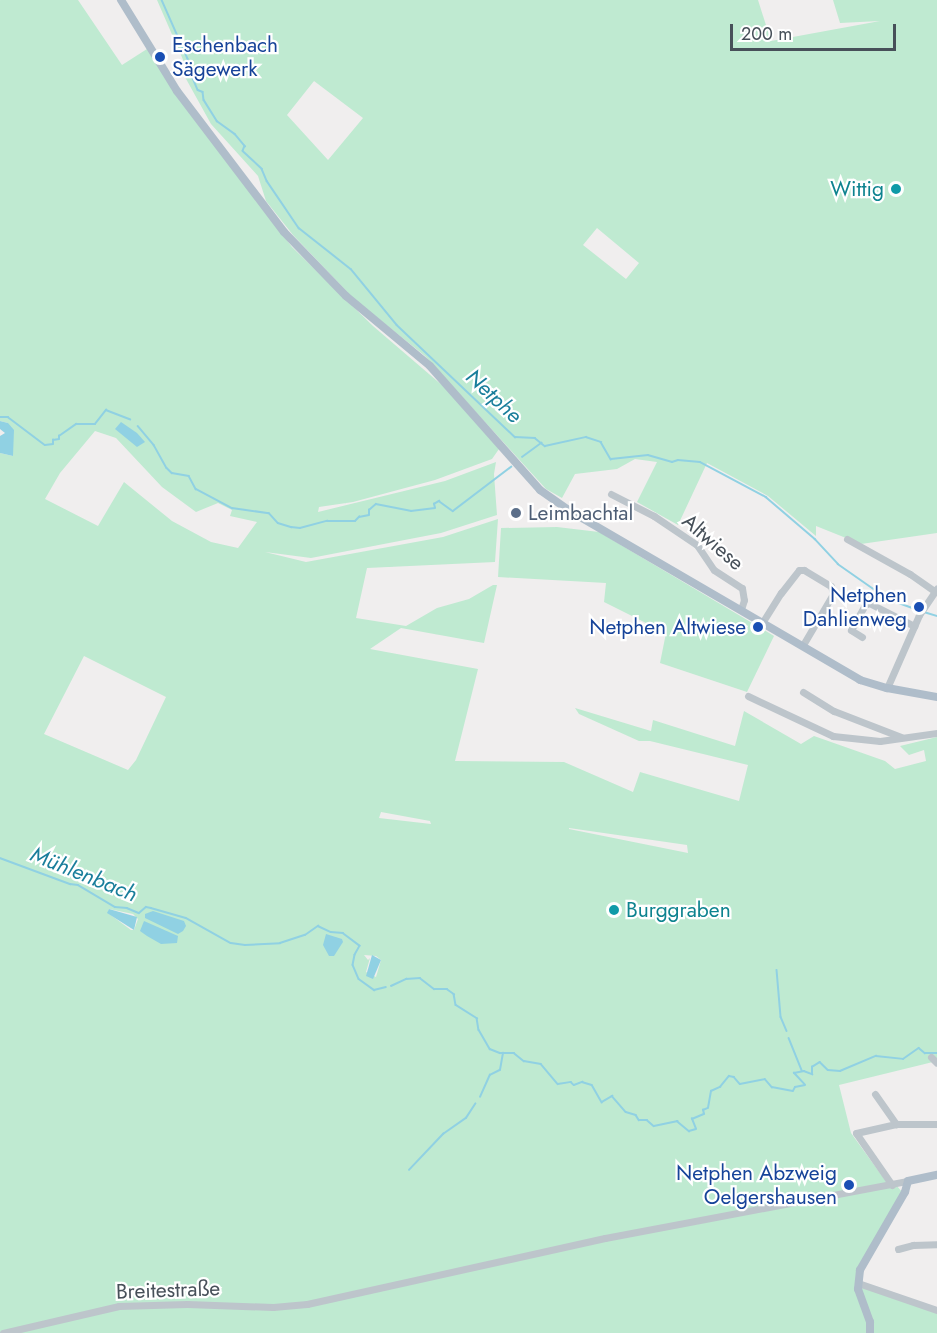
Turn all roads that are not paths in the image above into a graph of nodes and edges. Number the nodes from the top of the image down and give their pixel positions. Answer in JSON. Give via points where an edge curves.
{"nodes":[{"id":1,"x":121,"y":0,"type":"edge"},
{"id":2,"x":611,"y":494,"type":"dead end"},
{"id":3,"x":847,"y":539,"type":"dead end"},
{"id":4,"x":936,"y":589,"type":"edge"},
{"id":5,"x":741,"y":609,"type":"junction"},
{"id":6,"x":762,"y":623,"type":"junction"},
{"id":7,"x":914,"y":626,"type":"junction"},
{"id":8,"x":862,"y":637,"type":"dead end"},
{"id":9,"x":803,"y":645,"type":"junction"},
{"id":10,"x":887,"y":688,"type":"junction"},
{"id":11,"x":803,"y":692,"type":"dead end"},
{"id":12,"x":748,"y":696,"type":"dead end"},
{"id":13,"x":937,"y":697,"type":"edge"},
{"id":14,"x":936,"y":734,"type":"edge"},
{"id":15,"x":904,"y":738,"type":"junction"},
{"id":16,"x":931,"y":1057,"type":"dead end"},
{"id":17,"x":937,"y":1063,"type":"edge"},
{"id":18,"x":875,"y":1094,"type":"dead end"},
{"id":19,"x":896,"y":1124,"type":"junction"},
{"id":20,"x":937,"y":1124,"type":"edge"},
{"id":21,"x":937,"y":1175,"type":"edge"},
{"id":22,"x":908,"y":1181,"type":"junction"},
{"id":23,"x":892,"y":1185,"type":"junction"},
{"id":24,"x":937,"y":1244,"type":"edge"},
{"id":25,"x":898,"y":1249,"type":"dead end"},
{"id":26,"x":858,"y":1284,"type":"junction"},
{"id":27,"x":937,"y":1310,"type":"edge"},
{"id":28,"x":3,"y":1333,"type":"edge"},
{"id":29,"x":870,"y":1333,"type":"edge"}],
"edges":[{"from":1,"to":5,"type":"main road","via":[[177,91],[284,232],[346,296],[430,366],[540,490]]},
{"from":2,"to":5,"type":"street","name":"Altwiese","via":[[697,544],[714,570],[742,588]]},
{"from":3,"to":4,"type":"street"},
{"from":4,"to":7,"type":"street"},
{"from":5,"to":6,"type":"main road"},
{"from":6,"to":9,"type":"main road"},
{"from":6,"to":9,"type":"street","via":[[799,570],[804,570],[831,586],[834,594]]},
{"from":7,"to":8,"type":"street","via":[[869,603],[851,630]]},
{"from":7,"to":10,"type":"street"},
{"from":9,"to":10,"type":"main road","via":[[861,680]]},
{"from":10,"to":13,"type":"main road"},
{"from":11,"to":15,"type":"street","via":[[834,711]]},
{"from":12,"to":15,"type":"street","via":[[833,736],[880,741]]},
{"from":14,"to":15,"type":"street"},
{"from":16,"to":17,"type":"street"},
{"from":18,"to":19,"type":"street"},
{"from":19,"to":20,"type":"street"},
{"from":19,"to":23,"type":"street","via":[[856,1133]]},
{"from":21,"to":22,"type":"main road"},
{"from":22,"to":23,"type":"street","name":"Breitestraße"},
{"from":22,"to":26,"type":"main road","via":[[863,1264]]},
{"from":23,"to":28,"type":"street","name":"Breitestraße","via":[[604,1238],[337,1299],[292,1306],[120,1306]]},
{"from":24,"to":25,"type":"street"},
{"from":26,"to":27,"type":"street"},
{"from":26,"to":29,"type":"main road"}]}
